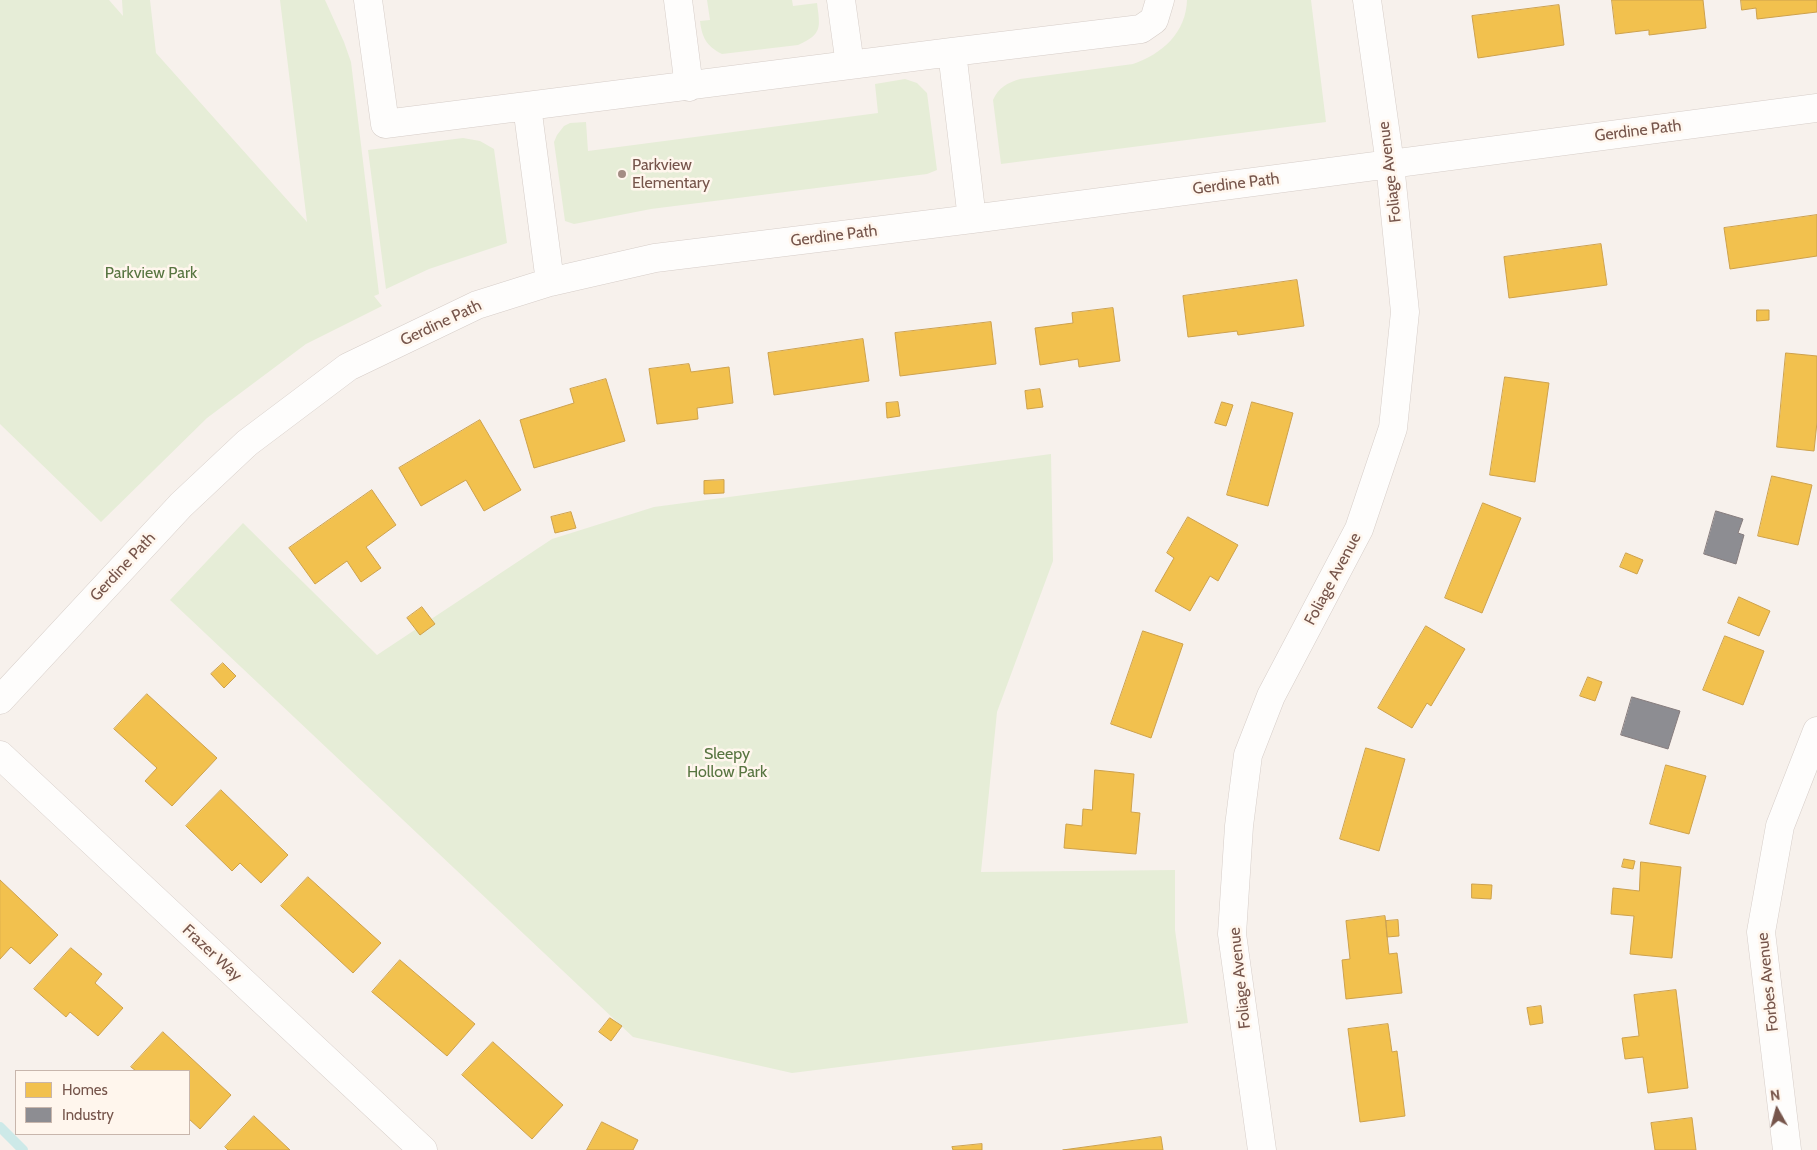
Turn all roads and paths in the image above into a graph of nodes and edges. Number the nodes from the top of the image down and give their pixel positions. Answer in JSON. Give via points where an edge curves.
{"nodes":[{"id":1,"x":368,"y":0,"type":"edge"},
{"id":2,"x":678,"y":0,"type":"edge"},
{"id":3,"x":841,"y":0,"type":"edge"},
{"id":4,"x":1160,"y":0,"type":"edge"},
{"id":5,"x":1368,"y":0,"type":"edge"},
{"id":6,"x":952,"y":52,"type":"junction"},
{"id":7,"x":850,"y":65,"type":"junction"},
{"id":8,"x":689,"y":86,"type":"junction"},
{"id":9,"x":527,"y":106,"type":"junction"},
{"id":10,"x":1817,"y":108,"type":"edge"},
{"id":11,"x":1390,"y":164,"type":"junction"},
{"id":12,"x":972,"y":219,"type":"junction"},
{"id":13,"x":550,"y":282,"type":"junction"},
{"id":14,"x":0,"y":700,"type":"edge"},
{"id":15,"x":1817,"y":731,"type":"edge"},
{"id":16,"x":0,"y":755,"type":"edge"},
{"id":17,"x":423,"y":1150,"type":"edge"},
{"id":18,"x":1262,"y":1150,"type":"edge"},
{"id":19,"x":1787,"y":1150,"type":"edge"}],
"edges":[{"from":1,"to":9,"type":"street","via":[[385,124]]},
{"from":2,"to":8,"type":"street"},
{"from":3,"to":7,"type":"street"},
{"from":4,"to":6,"type":"street","via":[[1154,20],[1140,29]]},
{"from":5,"to":11,"type":"street","name":"Foliage Avenue"},
{"from":6,"to":7,"type":"street"},
{"from":6,"to":12,"type":"street"},
{"from":7,"to":8,"type":"street"},
{"from":8,"to":9,"type":"street"},
{"from":9,"to":13,"type":"street"},
{"from":10,"to":11,"type":"street","name":"Gerdine Path"},
{"from":11,"to":12,"type":"street","name":"Gerdine Path"},
{"from":11,"to":18,"type":"street","name":"Foliage Avenue","via":[[1405,312],[1393,428],[1359,529],[1271,696],[1248,755],[1232,934]]},
{"from":12,"to":13,"type":"street","name":"Gerdine Path","via":[[655,258]]},
{"from":13,"to":14,"type":"street","name":"Gerdine Path","via":[[477,305],[348,367],[247,443],[181,505]]},
{"from":15,"to":19,"type":"street","name":"Forbes Avenue","via":[[1780,826],[1761,932]]},
{"from":16,"to":17,"type":"street","name":"Frazer Way"}]}
